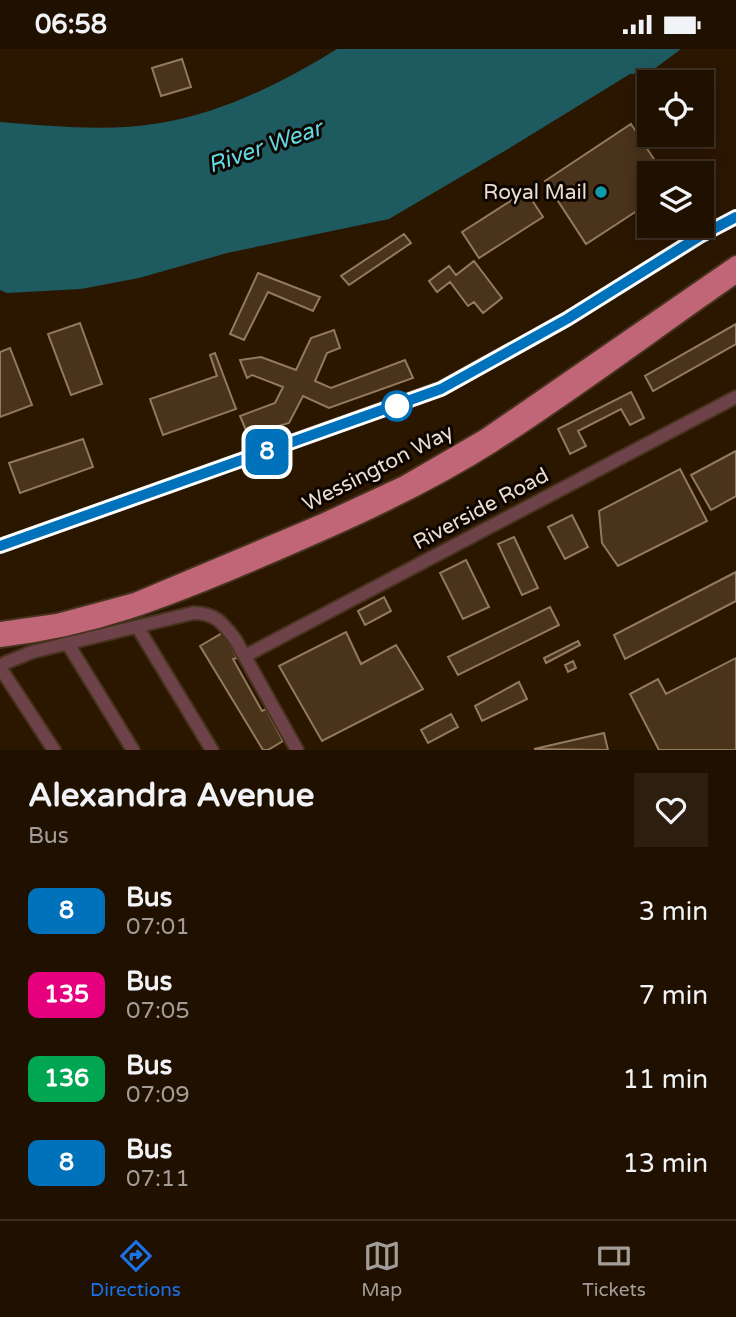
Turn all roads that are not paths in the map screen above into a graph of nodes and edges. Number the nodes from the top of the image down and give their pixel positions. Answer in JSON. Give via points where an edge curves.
{"nodes":[{"id":1,"x":736,"y":217,"type":"edge"},
{"id":2,"x":736,"y":263,"type":"edge"},
{"id":3,"x":736,"y":276,"type":"edge"},
{"id":4,"x":736,"y":397,"type":"edge"},
{"id":5,"x":0,"y":546,"type":"edge"},
{"id":6,"x":138,"y":628,"type":"junction"},
{"id":7,"x":0,"y":629,"type":"edge"},
{"id":8,"x":0,"y":640,"type":"edge"},
{"id":9,"x":68,"y":644,"type":"junction"},
{"id":10,"x":245,"y":656,"type":"junction"},
{"id":11,"x":1,"y":666,"type":"edge"},
{"id":12,"x":54,"y":750,"type":"edge"},
{"id":13,"x":133,"y":750,"type":"edge"},
{"id":14,"x":212,"y":750,"type":"edge"},
{"id":15,"x":297,"y":750,"type":"edge"}],
"edges":[{"from":1,"to":5,"type":"street","via":[[567,319],[414,400]]},
{"from":2,"to":7,"type":"main road","name":"Wessington Way","via":[[485,436],[404,483],[135,600],[57,621]]},
{"from":3,"to":8,"type":"main road","name":"Wessington Way","via":[[492,445],[410,493],[140,610],[73,629]]},
{"from":4,"to":10,"type":"street","name":"Riverside Road"},
{"from":6,"to":9,"type":"street"},
{"from":6,"to":10,"type":"street","via":[[206,613],[222,622]]},
{"from":6,"to":14,"type":"street"},
{"from":9,"to":11,"type":"street","via":[[15,657]]},
{"from":9,"to":13,"type":"street"},
{"from":10,"to":15,"type":"street"},
{"from":11,"to":12,"type":"street"}]}
